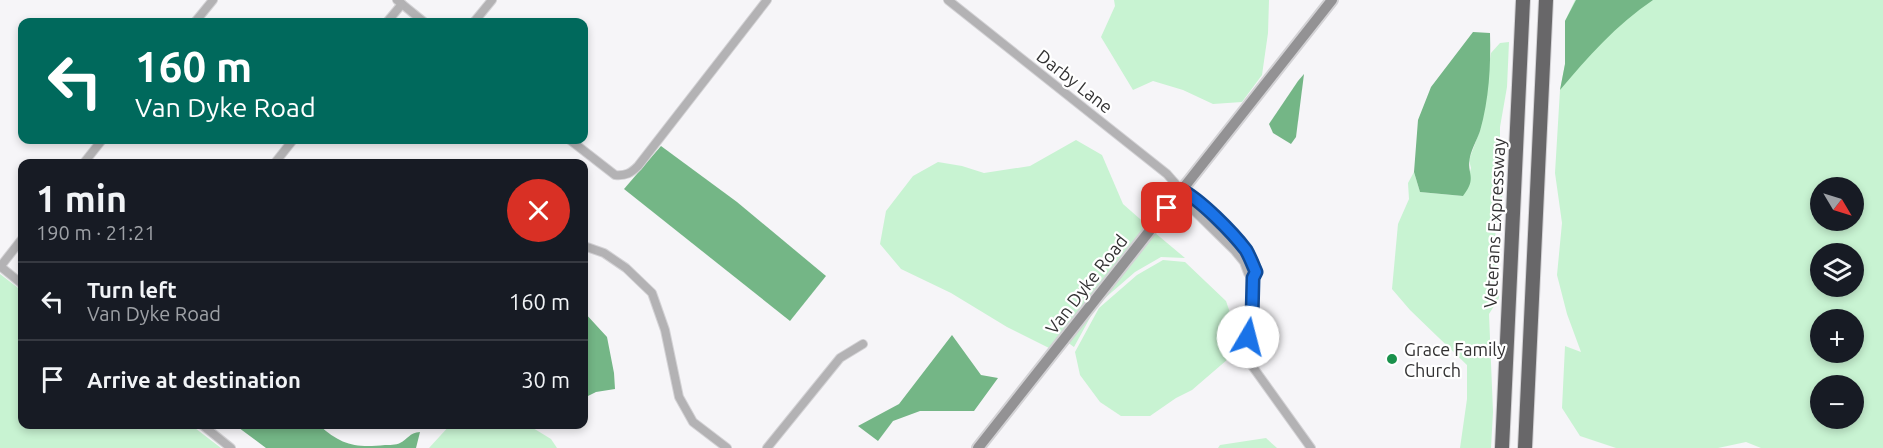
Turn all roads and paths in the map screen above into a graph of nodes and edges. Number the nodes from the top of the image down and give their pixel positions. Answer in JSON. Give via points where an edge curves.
{"nodes":[{"id":1,"x":213,"y":0,"type":"edge"},
{"id":2,"x":492,"y":0,"type":"edge"},
{"id":3,"x":767,"y":0,"type":"edge"},
{"id":4,"x":948,"y":0,"type":"edge"},
{"id":5,"x":1332,"y":0,"type":"edge"},
{"id":6,"x":1522,"y":0,"type":"edge"},
{"id":7,"x":1546,"y":0,"type":"edge"},
{"id":8,"x":399,"y":2,"type":"edge"},
{"id":9,"x":198,"y":18,"type":"edge"},
{"id":10,"x":389,"y":18,"type":"edge"},
{"id":11,"x":419,"y":18,"type":"edge"},
{"id":12,"x":477,"y":18,"type":"edge"},
{"id":13,"x":99,"y":144,"type":"edge"},
{"id":14,"x":290,"y":144,"type":"edge"},
{"id":15,"x":575,"y":144,"type":"edge"},
{"id":16,"x":87,"y":159,"type":"edge"},
{"id":17,"x":278,"y":159,"type":"edge"},
{"id":18,"x":1181,"y":190,"type":"junction"},
{"id":19,"x":18,"y":244,"type":"edge"},
{"id":20,"x":588,"y":248,"type":"edge"},
{"id":21,"x":0,"y":267,"type":"edge"},
{"id":22,"x":18,"y":281,"type":"edge"},
{"id":23,"x":863,"y":344,"type":"dead end"},
{"id":24,"x":207,"y":429,"type":"edge"},
{"id":25,"x":231,"y":448,"type":"edge"},
{"id":26,"x":727,"y":448,"type":"edge"},
{"id":27,"x":767,"y":448,"type":"edge"},
{"id":28,"x":978,"y":448,"type":"edge"},
{"id":29,"x":1311,"y":448,"type":"edge"},
{"id":30,"x":1502,"y":448,"type":"edge"},
{"id":31,"x":1525,"y":448,"type":"edge"}],
"edges":[{"from":1,"to":9,"type":"street"},
{"from":2,"to":12,"type":"street"},
{"from":3,"to":15,"type":"street","via":[[631,173],[615,174]]},
{"from":4,"to":18,"type":"street","name":"Darby Lane","via":[[1122,137]]},
{"from":5,"to":18,"type":"main road","name":"Van Dyke Road"},
{"from":6,"to":30,"type":"highway","name":"Veterans Expressway"},
{"from":7,"to":31,"type":"highway"},
{"from":8,"to":10,"type":"street"},
{"from":8,"to":11,"type":"street"},
{"from":13,"to":16,"type":"street"},
{"from":14,"to":17,"type":"street"},
{"from":18,"to":28,"type":"main road","name":"Van Dyke Road"},
{"from":18,"to":29,"type":"street","name":"Darby Lane","via":[[1185,202],[1235,251],[1253,278],[1252,318],[1245,356]]},
{"from":19,"to":21,"type":"street"},
{"from":20,"to":26,"type":"street","via":[[626,268],[652,293],[665,330],[679,397],[693,422]]},
{"from":21,"to":22,"type":"street"},
{"from":23,"to":27,"type":"street","via":[[840,358]]},
{"from":24,"to":25,"type":"street"}]}
